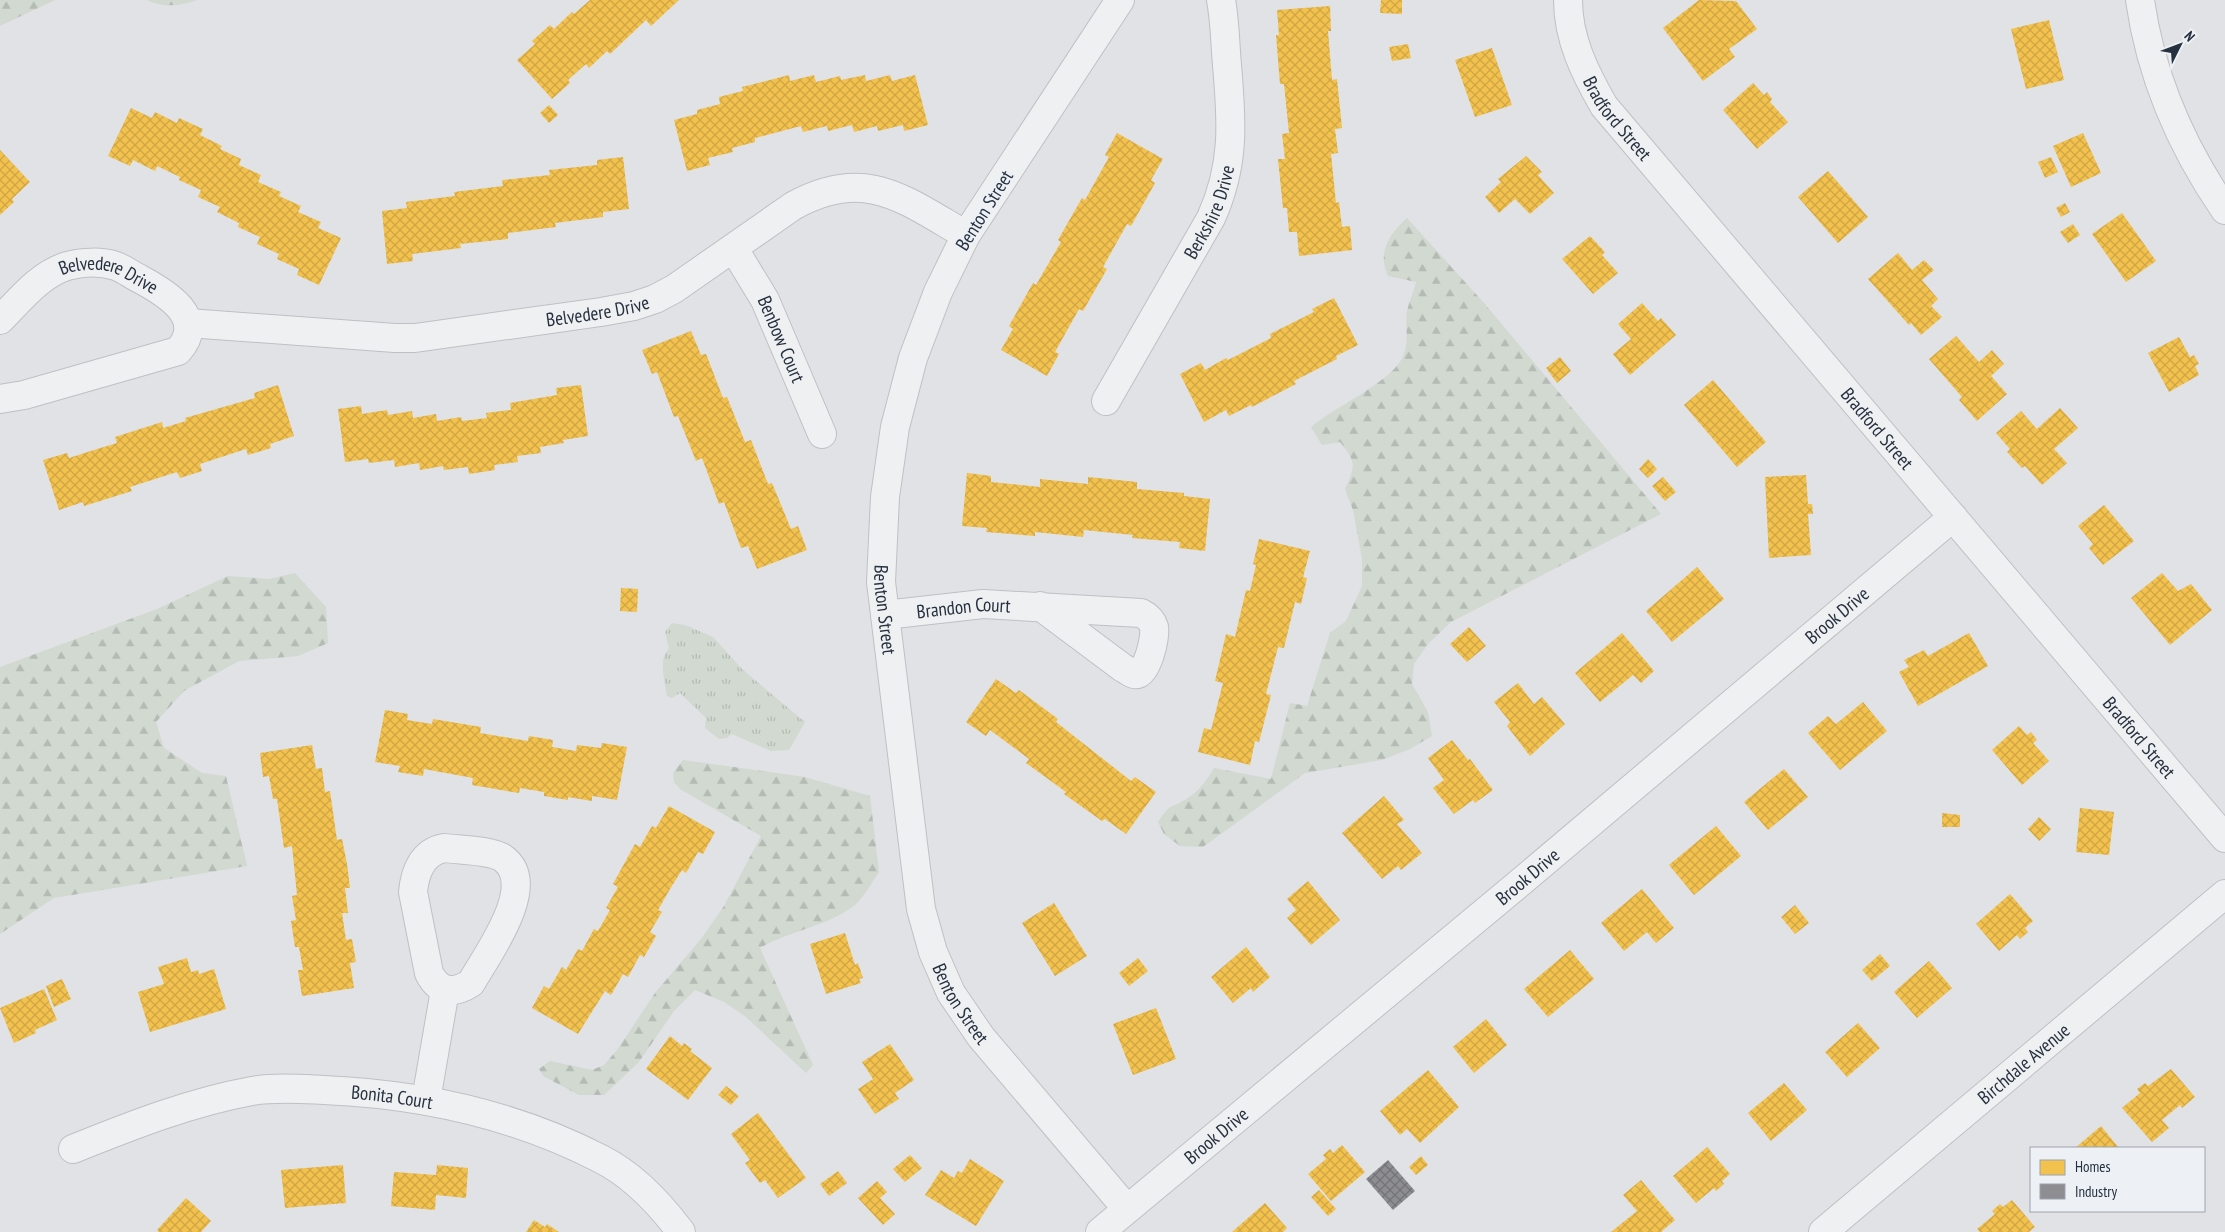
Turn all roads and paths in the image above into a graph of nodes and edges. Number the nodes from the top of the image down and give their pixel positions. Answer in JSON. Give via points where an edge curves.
{"nodes":[{"id":1,"x":1120,"y":0,"type":"edge"},
{"id":2,"x":1222,"y":0,"type":"edge"},
{"id":3,"x":1568,"y":0,"type":"edge"},
{"id":4,"x":2140,"y":0,"type":"edge"},
{"id":5,"x":2225,"y":210,"type":"edge"},
{"id":6,"x":966,"y":234,"type":"junction"},
{"id":7,"x":734,"y":249,"type":"junction"},
{"id":8,"x":0,"y":320,"type":"edge"},
{"id":9,"x":188,"y":324,"type":"junction"},
{"id":10,"x":0,"y":399,"type":"edge"},
{"id":11,"x":1106,"y":401,"type":"dead end"},
{"id":12,"x":822,"y":434,"type":"dead end"},
{"id":13,"x":1953,"y":517,"type":"junction"},
{"id":14,"x":1040,"y":606,"type":"dead end"},
{"id":15,"x":885,"y":615,"type":"junction"},
{"id":16,"x":2225,"y":838,"type":"edge"},
{"id":17,"x":2225,"y":894,"type":"edge"},
{"id":18,"x":445,"y":990,"type":"junction"},
{"id":19,"x":426,"y":1100,"type":"junction"},
{"id":20,"x":73,"y":1149,"type":"dead end"},
{"id":21,"x":1127,"y":1209,"type":"junction"},
{"id":22,"x":681,"y":1232,"type":"edge"},
{"id":23,"x":1100,"y":1232,"type":"edge"},
{"id":24,"x":1822,"y":1232,"type":"edge"}],
"edges":[{"from":1,"to":6,"type":"street","name":"Benton Street"},
{"from":2,"to":11,"type":"street","name":"Berkshire Drive","via":[[1232,125],[1231,149],[1221,195]]},
{"from":3,"to":13,"type":"street","name":"Bradford Street","via":[[1575,47],[1604,106]]},
{"from":4,"to":5,"type":"street","via":[[2154,67],[2175,127]]},
{"from":6,"to":7,"type":"street","name":"Belvedere Drive","via":[[895,195],[853,187],[813,196],[793,206]]},
{"from":6,"to":15,"type":"street","name":"Benton Street","via":[[938,292],[913,358],[895,427],[884,497],[881,582]]},
{"from":7,"to":9,"type":"street","name":"Belvedere Drive","via":[[674,290],[634,306],[425,337],[395,338]]},
{"from":7,"to":12,"type":"street","name":"Benbow Court","via":[[765,300]]},
{"from":8,"to":9,"type":"street","name":"Belvedere Drive","via":[[45,276],[67,266],[92,262],[116,266],[146,282],[179,305]]},
{"from":9,"to":10,"type":"street","via":[[184,344],[178,351]]},
{"from":13,"to":16,"type":"street","name":"Bradford Street"},
{"from":13,"to":21,"type":"street","name":"Brook Drive"},
{"from":14,"to":15,"type":"street","name":"Brandon Court","via":[[967,605]]},
{"from":15,"to":21,"type":"street","name":"Benton Street","via":[[921,910],[933,952],[951,992],[981,1037]]},
{"from":17,"to":24,"type":"street","name":"Birchdale Avenue"},
{"from":18,"to":18,"type":"street","via":[[460,990],[471,982],[515,903],[511,867],[495,855],[444,848],[434,850],[414,880],[413,892],[429,973],[434,982]]},
{"from":18,"to":19,"type":"street"},
{"from":19,"to":20,"type":"street","name":"Bonita Court","via":[[363,1092],[253,1091],[176,1111]]},
{"from":19,"to":22,"type":"street","name":"Bonita Court","via":[[525,1126],[602,1159],[662,1208]]},
{"from":21,"to":23,"type":"street","name":"Brook Drive"}]}
